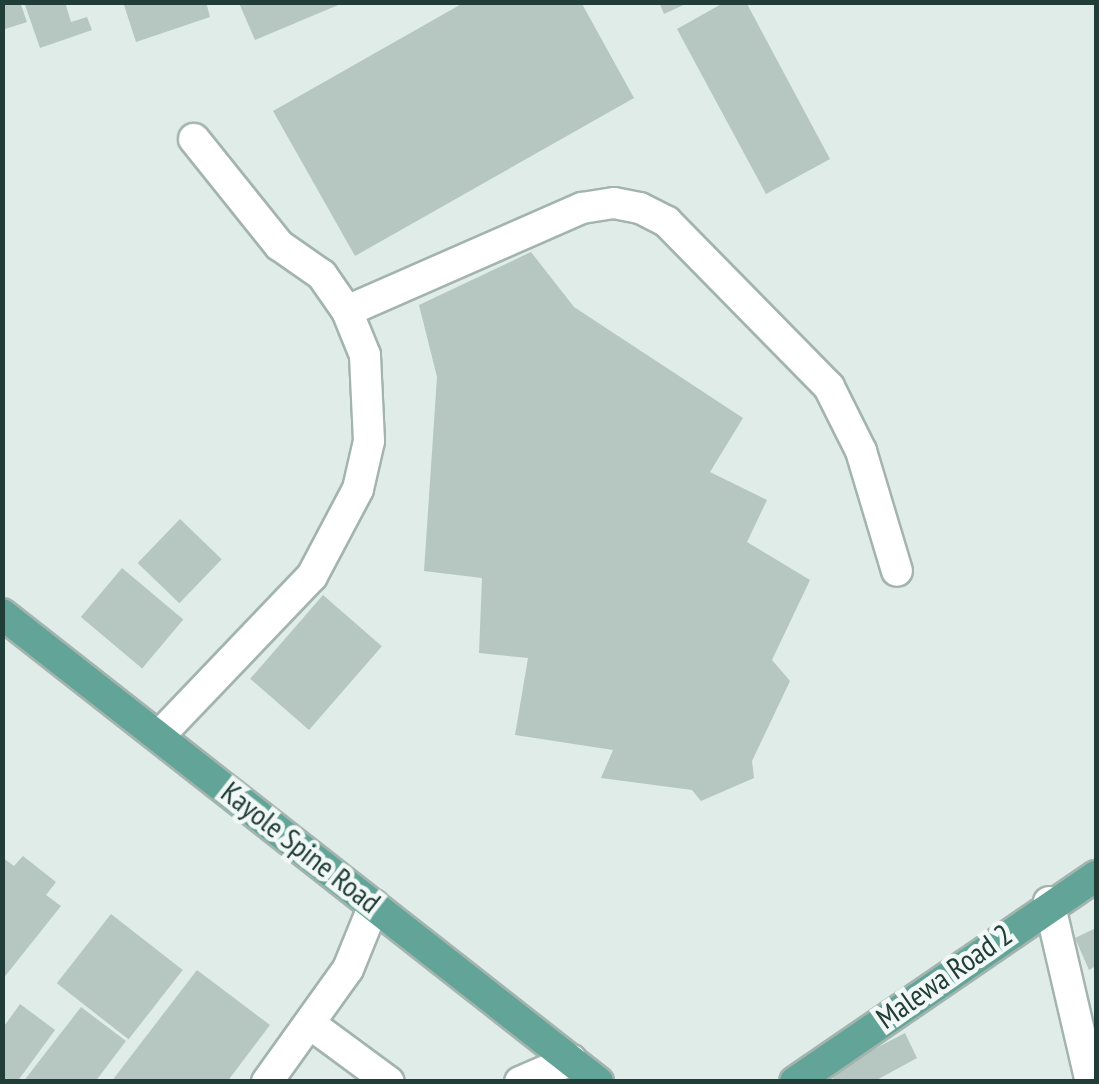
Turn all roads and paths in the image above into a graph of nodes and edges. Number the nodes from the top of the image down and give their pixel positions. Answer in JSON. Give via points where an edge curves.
{"nodes":[{"id":1,"x":194,"y":139,"type":"dead end"},
{"id":2,"x":347,"y":311,"type":"junction"},
{"id":3,"x":896,"y":571,"type":"dead end"},
{"id":4,"x":2,"y":614,"type":"edge"},
{"id":5,"x":160,"y":735,"type":"junction"},
{"id":6,"x":1096,"y":876,"type":"edge"},
{"id":7,"x":1049,"y":902,"type":"junction"},
{"id":8,"x":374,"y":905,"type":"junction"},
{"id":9,"x":313,"y":1026,"type":"junction"},
{"id":10,"x":570,"y":1060,"type":"junction"},
{"id":11,"x":267,"y":1082,"type":"edge"},
{"id":12,"x":389,"y":1082,"type":"edge"},
{"id":13,"x":520,"y":1082,"type":"edge"},
{"id":14,"x":598,"y":1082,"type":"edge"},
{"id":15,"x":795,"y":1082,"type":"edge"},
{"id":16,"x":1091,"y":1082,"type":"edge"}],
"edges":[{"from":1,"to":2,"type":"lane","via":[[279,244],[322,275]]},
{"from":2,"to":3,"type":"lane","via":[[582,208],[640,208],[667,222],[829,387],[861,451]]},
{"from":2,"to":5,"type":"lane","via":[[365,355],[368,397],[369,441],[358,489],[312,576]]},
{"from":4,"to":5,"type":"main road","name":"Kayole Spine Road"},
{"from":5,"to":8,"type":"main road","name":"Kayole Spine Road"},
{"from":6,"to":7,"type":"main road","name":"Malewa Road 2"},
{"from":7,"to":15,"type":"main road","name":"Malewa Road 2"},
{"from":7,"to":16,"type":"lane"},
{"from":8,"to":9,"type":"lane","via":[[362,941]]},
{"from":8,"to":10,"type":"main road","name":"Kayole Spine Road"},
{"from":9,"to":11,"type":"lane"},
{"from":9,"to":12,"type":"lane"},
{"from":10,"to":13,"type":"lane"},
{"from":10,"to":14,"type":"main road","name":"Kayole Spine Road"}]}
